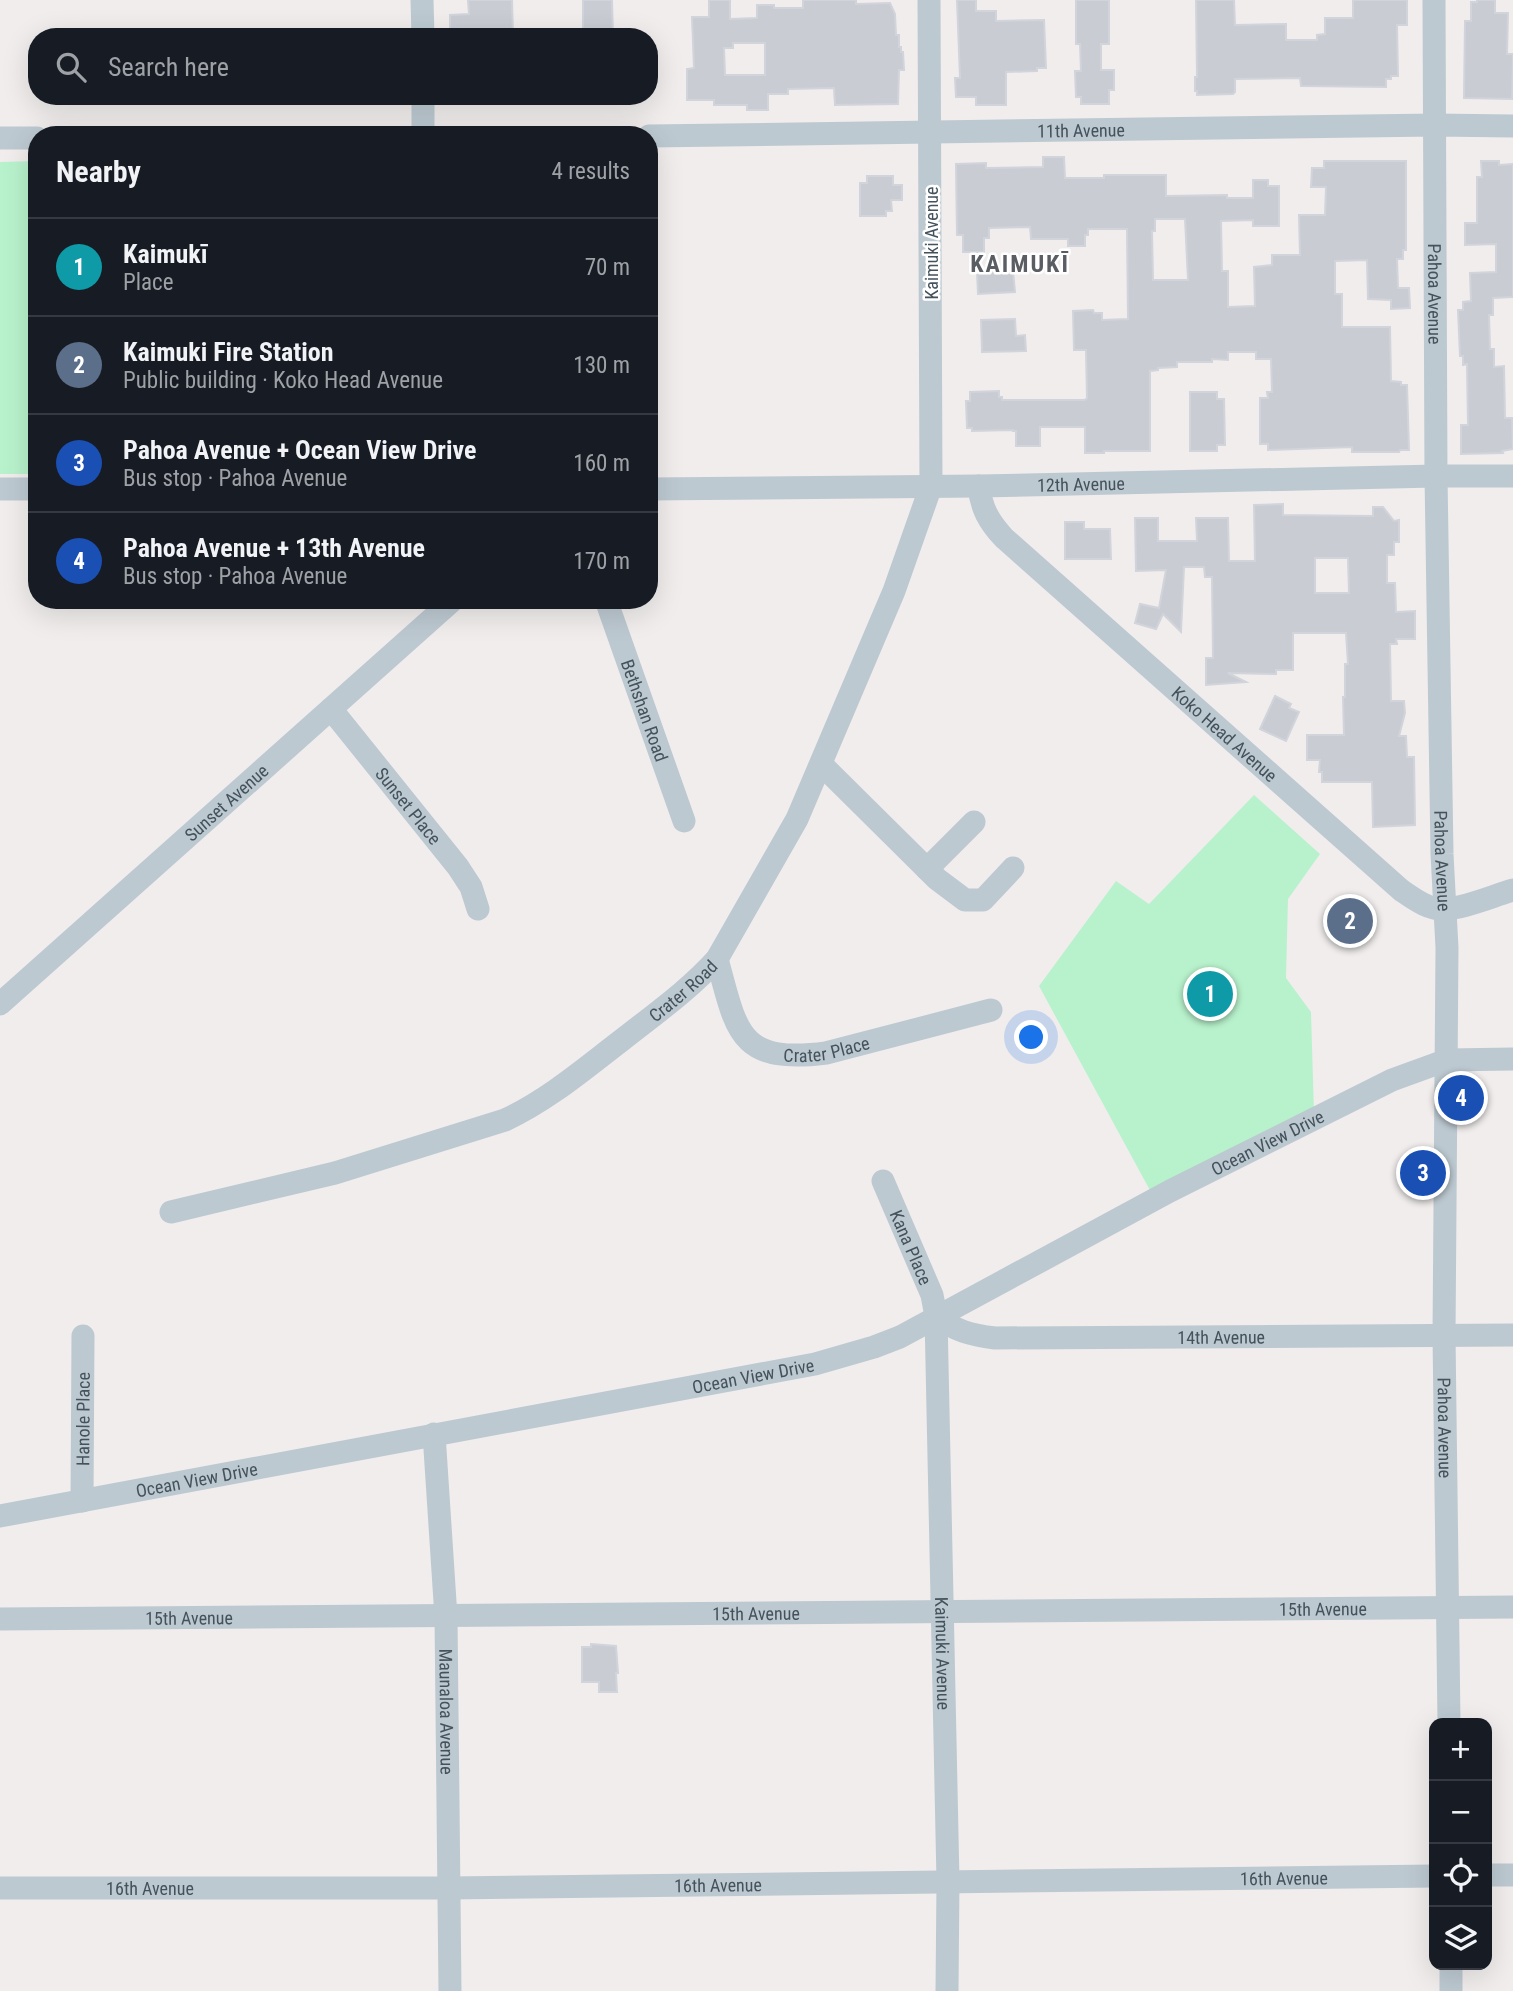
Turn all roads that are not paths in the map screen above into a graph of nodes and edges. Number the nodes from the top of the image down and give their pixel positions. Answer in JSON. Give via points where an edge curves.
{"nodes":[{"id":1,"x":422,"y":0,"type":"edge"},
{"id":2,"x":929,"y":0,"type":"edge"},
{"id":3,"x":1434,"y":0,"type":"edge"},
{"id":4,"x":423,"y":28,"type":"edge"},
{"id":5,"x":423,"y":105,"type":"edge"},
{"id":6,"x":1435,"y":125,"type":"junction"},
{"id":7,"x":423,"y":126,"type":"edge"},
{"id":8,"x":1513,"y":126,"type":"edge"},
{"id":9,"x":930,"y":131,"type":"junction"},
{"id":10,"x":658,"y":136,"type":"edge"},
{"id":11,"x":0,"y":138,"type":"edge"},
{"id":12,"x":28,"y":138,"type":"edge"},
{"id":13,"x":1436,"y":476,"type":"junction"},
{"id":14,"x":1513,"y":476,"type":"edge"},
{"id":15,"x":931,"y":486,"type":"junction"},
{"id":16,"x":979,"y":486,"type":"junction"},
{"id":17,"x":0,"y":489,"type":"edge"},
{"id":18,"x":28,"y":489,"type":"edge"},
{"id":19,"x":658,"y":489,"type":"edge"},
{"id":20,"x":443,"y":609,"type":"edge"},
{"id":21,"x":609,"y":609,"type":"edge"},
{"id":22,"x":331,"y":709,"type":"junction"},
{"id":23,"x":821,"y":764,"type":"junction"},
{"id":24,"x":684,"y":821,"type":"dead end"},
{"id":25,"x":974,"y":822,"type":"dead end"},
{"id":26,"x":1013,"y":868,"type":"dead end"},
{"id":27,"x":927,"y":869,"type":"junction"},
{"id":28,"x":1513,"y":890,"type":"edge"},
{"id":29,"x":478,"y":908,"type":"dead end"},
{"id":30,"x":1446,"y":910,"type":"junction"},
{"id":31,"x":717,"y":959,"type":"junction"},
{"id":32,"x":0,"y":1004,"type":"edge"},
{"id":33,"x":991,"y":1010,"type":"dead end"},
{"id":34,"x":1513,"y":1059,"type":"edge"},
{"id":35,"x":1447,"y":1060,"type":"junction"},
{"id":36,"x":883,"y":1181,"type":"dead end"},
{"id":37,"x":171,"y":1212,"type":"dead end"},
{"id":38,"x":936,"y":1316,"type":"junction"},
{"id":39,"x":1444,"y":1335,"type":"junction"},
{"id":40,"x":1513,"y":1335,"type":"edge"},
{"id":41,"x":83,"y":1336,"type":"dead end"},
{"id":42,"x":434,"y":1434,"type":"junction"},
{"id":43,"x":82,"y":1501,"type":"junction"},
{"id":44,"x":0,"y":1516,"type":"edge"},
{"id":45,"x":1513,"y":1607,"type":"edge"},
{"id":46,"x":1447,"y":1608,"type":"junction"},
{"id":47,"x":943,"y":1612,"type":"junction"},
{"id":48,"x":446,"y":1617,"type":"junction"},
{"id":49,"x":0,"y":1619,"type":"edge"},
{"id":50,"x":1448,"y":1718,"type":"edge"},
{"id":51,"x":1492,"y":1875,"type":"edge"},
{"id":52,"x":1513,"y":1875,"type":"edge"},
{"id":53,"x":1429,"y":1876,"type":"edge"},
{"id":54,"x":948,"y":1881,"type":"junction"},
{"id":55,"x":0,"y":1888,"type":"edge"},
{"id":56,"x":449,"y":1888,"type":"junction"},
{"id":57,"x":1451,"y":1970,"type":"edge"},
{"id":58,"x":450,"y":1991,"type":"edge"},
{"id":59,"x":947,"y":1991,"type":"edge"},
{"id":60,"x":1451,"y":1991,"type":"edge"}],
"edges":[{"from":1,"to":4,"type":"street"},
{"from":2,"to":9,"type":"street","name":"Kaimuki Avenue"},
{"from":3,"to":6,"type":"street","name":"Pahoa Avenue"},
{"from":5,"to":7,"type":"street"},
{"from":6,"to":8,"type":"street","name":"11th Avenue"},
{"from":6,"to":9,"type":"street","name":"11th Avenue"},
{"from":6,"to":13,"type":"street","name":"Pahoa Avenue"},
{"from":9,"to":10,"type":"street","name":"11th Avenue"},
{"from":9,"to":15,"type":"street","name":"Kaimuki Avenue"},
{"from":11,"to":12,"type":"street"},
{"from":13,"to":14,"type":"street","name":"12th Avenue"},
{"from":13,"to":16,"type":"street","name":"12th Avenue"},
{"from":13,"to":30,"type":"street","name":"Pahoa Avenue"},
{"from":15,"to":16,"type":"street","name":"12th Avenue"},
{"from":15,"to":19,"type":"street","name":"12th Avenue"},
{"from":15,"to":23,"type":"street","name":"Crater Road","via":[[894,591]]},
{"from":16,"to":30,"type":"street","name":"Koko Head Avenue","via":[[985,514],[1003,538],[1401,890],[1428,906]]},
{"from":17,"to":18,"type":"street"},
{"from":20,"to":22,"type":"street","name":"Sunset Avenue"},
{"from":21,"to":24,"type":"street","name":"Bethshan Road"},
{"from":22,"to":29,"type":"street","name":"Sunset Place","via":[[458,867]]},
{"from":22,"to":32,"type":"street","name":"Sunset Avenue"},
{"from":23,"to":27,"type":"street"},
{"from":23,"to":31,"type":"street","name":"Crater Road","via":[[797,819]]},
{"from":25,"to":27,"type":"street"},
{"from":26,"to":27,"type":"street","via":[[984,900],[965,900]]},
{"from":28,"to":30,"type":"street"},
{"from":30,"to":35,"type":"street","name":"Pahoa Avenue"},
{"from":31,"to":33,"type":"street","name":"Crater Place","via":[[739,1030],[764,1051],[783,1056],[826,1053]]},
{"from":31,"to":37,"type":"street","name":"Crater Road","via":[[682,994],[528,1110],[335,1173]]},
{"from":34,"to":35,"type":"street","name":"Ocean View Drive"},
{"from":35,"to":38,"type":"street","name":"Ocean View Drive","via":[[1392,1080],[1170,1191]]},
{"from":35,"to":39,"type":"street","name":"Pahoa Avenue"},
{"from":36,"to":38,"type":"street","name":"Kana Place","via":[[932,1295]]},
{"from":38,"to":39,"type":"street","name":"14th Avenue","via":[[967,1333],[995,1338]]},
{"from":38,"to":42,"type":"street","name":"Ocean View Drive","via":[[900,1337],[815,1364]]},
{"from":38,"to":47,"type":"street","name":"Kaimuki Avenue"},
{"from":39,"to":40,"type":"street","name":"14th Avenue"},
{"from":39,"to":46,"type":"street","name":"Pahoa Avenue"},
{"from":41,"to":43,"type":"street","name":"Hanole Place"},
{"from":42,"to":43,"type":"street","name":"Ocean View Drive"},
{"from":42,"to":48,"type":"street","name":"Maunaloa Avenue"},
{"from":43,"to":44,"type":"street","name":"Ocean View Drive"},
{"from":45,"to":46,"type":"street","name":"15th Avenue"},
{"from":46,"to":47,"type":"street","name":"15th Avenue"},
{"from":46,"to":50,"type":"street","name":"Pahoa Avenue"},
{"from":47,"to":48,"type":"street","name":"15th Avenue"},
{"from":47,"to":54,"type":"street","name":"Kaimuki Avenue"},
{"from":48,"to":49,"type":"street","name":"15th Avenue"},
{"from":48,"to":56,"type":"street","name":"Maunaloa Avenue"},
{"from":51,"to":52,"type":"street"},
{"from":53,"to":54,"type":"street","name":"16th Avenue"},
{"from":54,"to":56,"type":"street","name":"16th Avenue"},
{"from":54,"to":59,"type":"street","name":"Kaimuki Avenue"},
{"from":55,"to":56,"type":"street","name":"16th Avenue"},
{"from":56,"to":58,"type":"street","name":"Maunaloa Avenue"},
{"from":57,"to":60,"type":"street"}]}
